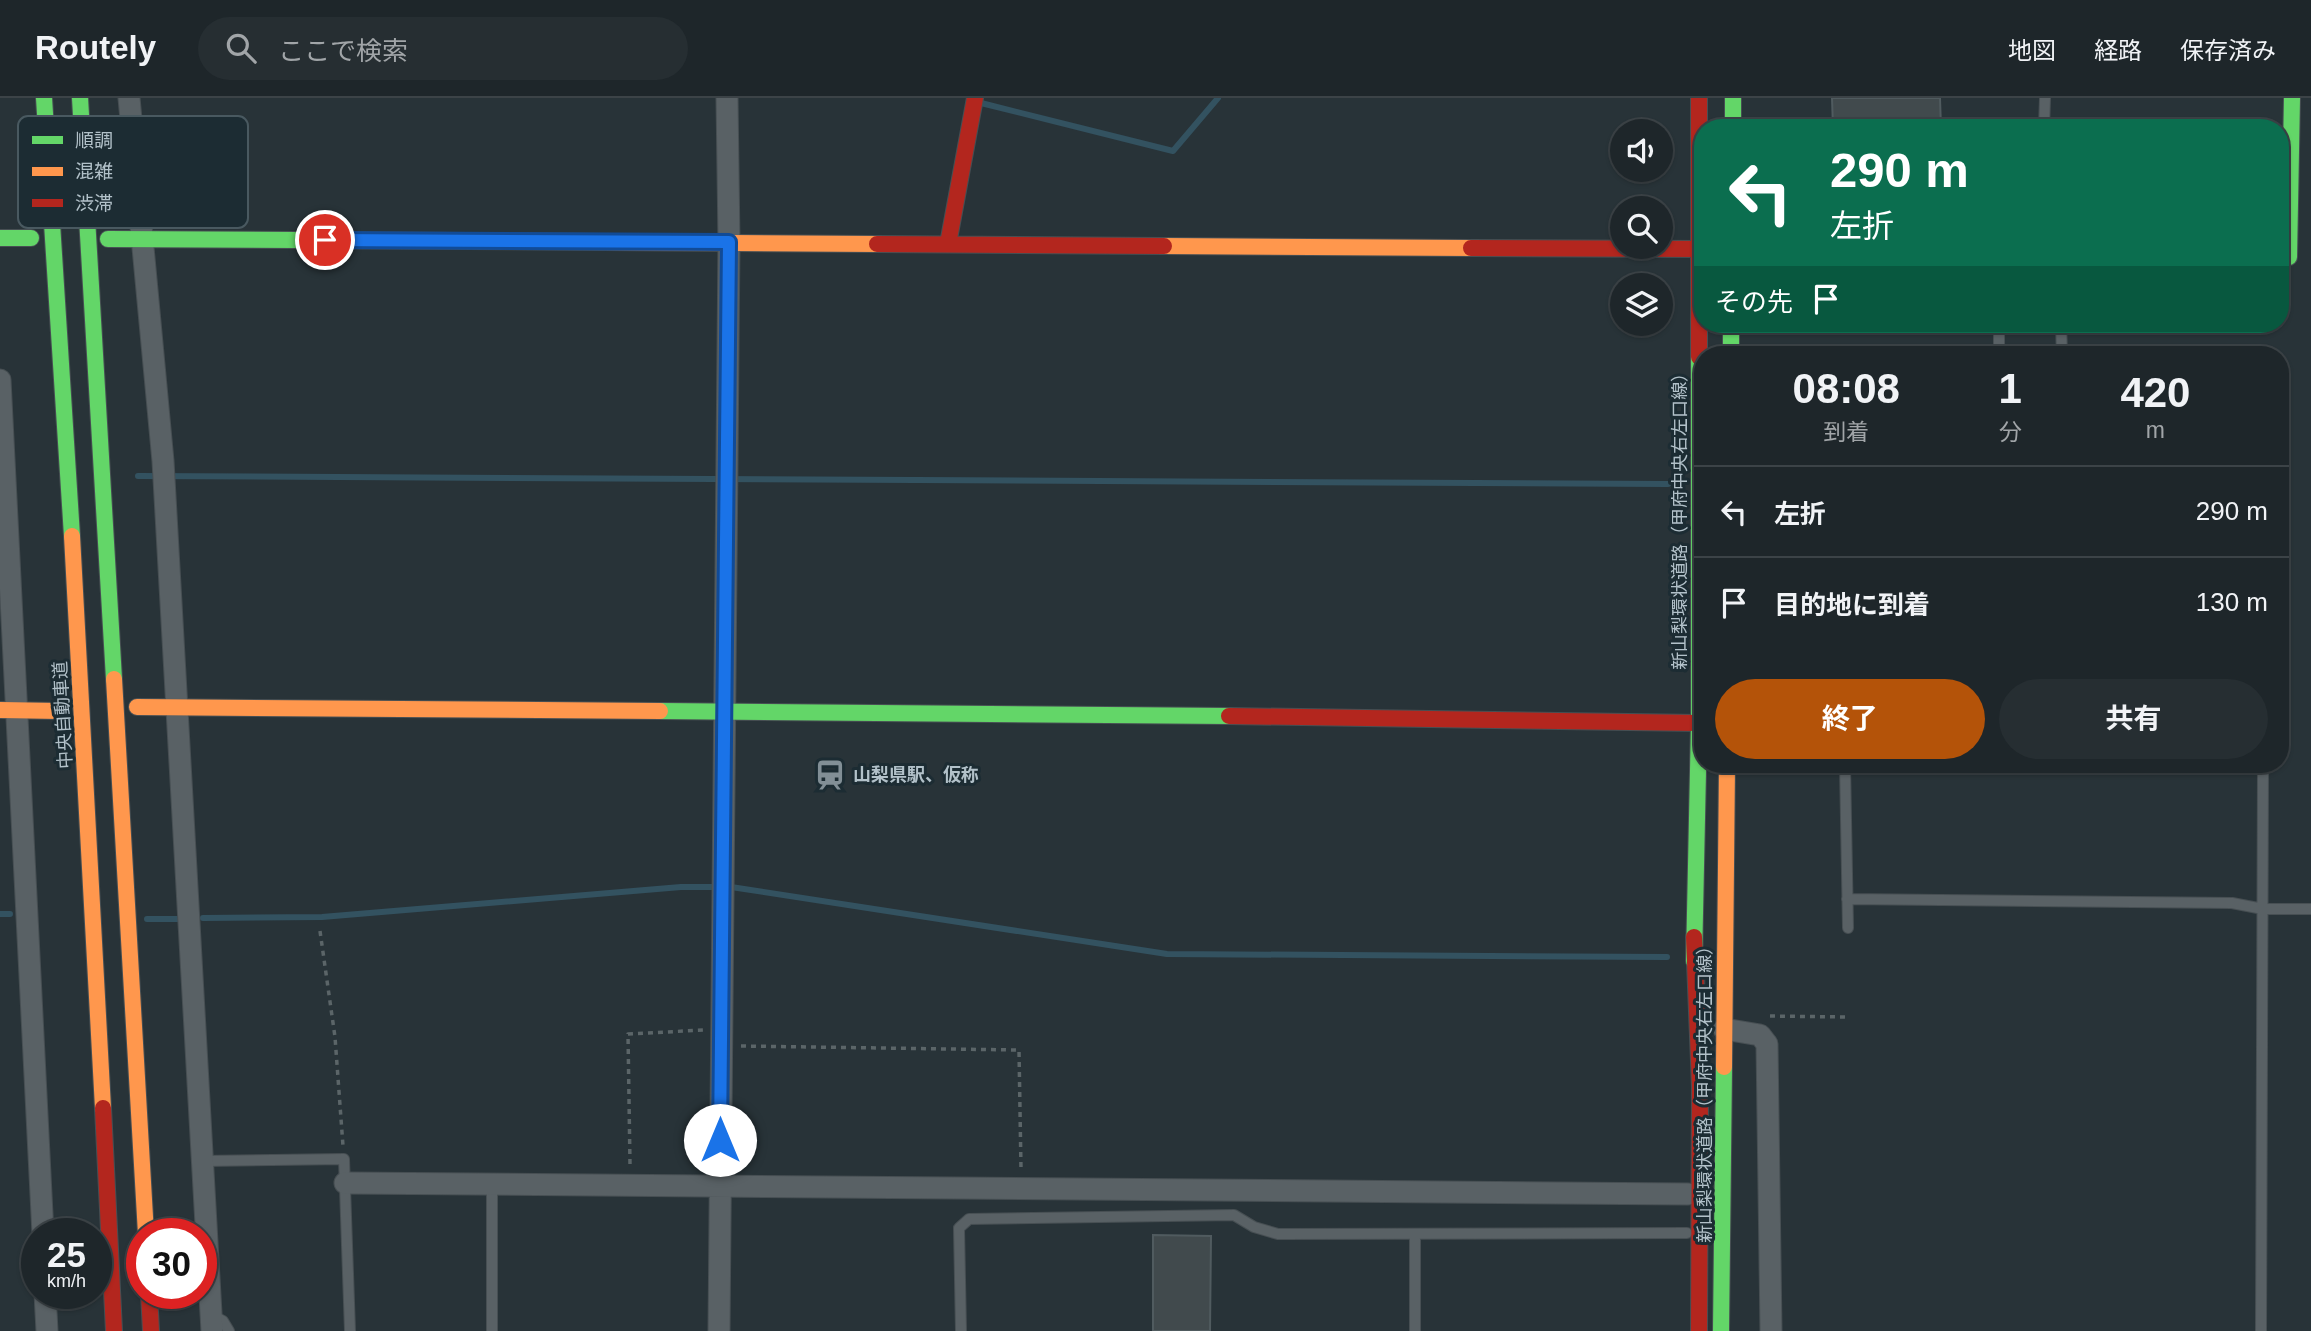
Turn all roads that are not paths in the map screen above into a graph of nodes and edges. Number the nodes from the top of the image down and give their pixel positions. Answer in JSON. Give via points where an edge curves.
{"nodes":[{"id":1,"x":44,"y":98,"type":"edge"},
{"id":2,"x":80,"y":98,"type":"edge"},
{"id":3,"x":129,"y":98,"type":"edge"},
{"id":4,"x":727,"y":98,"type":"edge"},
{"id":5,"x":1699,"y":98,"type":"edge"},
{"id":6,"x":1733,"y":98,"type":"edge"},
{"id":7,"x":2045,"y":98,"type":"edge"},
{"id":8,"x":2292,"y":98,"type":"edge"},
{"id":9,"x":974,"y":104,"type":"edge"},
{"id":10,"x":45,"y":116,"type":"edge"},
{"id":11,"x":81,"y":116,"type":"edge"},
{"id":12,"x":130,"y":116,"type":"edge"},
{"id":13,"x":1699,"y":119,"type":"edge"},
{"id":14,"x":1733,"y":119,"type":"edge"},
{"id":15,"x":2044,"y":119,"type":"edge"},
{"id":16,"x":2289,"y":166,"type":"edge"},
{"id":17,"x":52,"y":228,"type":"edge"},
{"id":18,"x":88,"y":228,"type":"edge"},
{"id":19,"x":138,"y":228,"type":"edge"},
{"id":20,"x":0,"y":238,"type":"edge"},
{"id":21,"x":31,"y":238,"type":"dead end"},
{"id":22,"x":108,"y":239,"type":"dead end"},
{"id":23,"x":139,"y":239,"type":"junction"},
{"id":24,"x":729,"y":242,"type":"junction"},
{"id":25,"x":948,"y":244,"type":"junction"},
{"id":26,"x":1694,"y":249,"type":"edge"},
{"id":27,"x":2289,"y":257,"type":"edge"},
{"id":28,"x":2311,"y":257,"type":"edge"},
{"id":29,"x":0,"y":380,"type":"edge"},
{"id":30,"x":137,"y":707,"type":"dead end"},
{"id":31,"x":176,"y":709,"type":"junction"},
{"id":32,"x":9,"y":710,"type":"edge"},
{"id":33,"x":60,"y":711,"type":"dead end"},
{"id":34,"x":724,"y":713,"type":"junction"},
{"id":35,"x":1694,"y":723,"type":"edge"},
{"id":36,"x":1698,"y":773,"type":"edge"},
{"id":37,"x":1727,"y":773,"type":"edge"},
{"id":38,"x":1845,"y":773,"type":"edge"},
{"id":39,"x":2263,"y":773,"type":"edge"},
{"id":40,"x":1847,"y":899,"type":"junction"},
{"id":41,"x":2263,"y":909,"type":"junction"},
{"id":42,"x":2311,"y":909,"type":"edge"},
{"id":43,"x":1848,"y":928,"type":"dead end"},
{"id":44,"x":1694,"y":937,"type":"junction"},
{"id":45,"x":1724,"y":1029,"type":"junction"},
{"id":46,"x":203,"y":1161,"type":"junction"},
{"id":47,"x":345,"y":1183,"type":"junction"},
{"id":48,"x":492,"y":1185,"type":"junction"},
{"id":49,"x":720,"y":1188,"type":"junction"},
{"id":50,"x":1233,"y":1190,"type":"junction"},
{"id":51,"x":1688,"y":1194,"type":"junction"},
{"id":52,"x":1234,"y":1215,"type":"junction"},
{"id":53,"x":42,"y":1218,"type":"edge"},
{"id":54,"x":145,"y":1218,"type":"edge"},
{"id":55,"x":1687,"y":1233,"type":"junction"},
{"id":56,"x":1415,"y":1234,"type":"junction"},
{"id":57,"x":46,"y":1309,"type":"edge"},
{"id":58,"x":150,"y":1309,"type":"edge"},
{"id":59,"x":211,"y":1323,"type":"edge"},
{"id":60,"x":47,"y":1331,"type":"edge"},
{"id":61,"x":114,"y":1331,"type":"edge"},
{"id":62,"x":151,"y":1331,"type":"edge"},
{"id":63,"x":229,"y":1331,"type":"edge"},
{"id":64,"x":350,"y":1331,"type":"edge"},
{"id":65,"x":492,"y":1331,"type":"edge"},
{"id":66,"x":719,"y":1331,"type":"edge"},
{"id":67,"x":961,"y":1331,"type":"edge"},
{"id":68,"x":1415,"y":1331,"type":"edge"},
{"id":69,"x":1685,"y":1331,"type":"edge"},
{"id":70,"x":1699,"y":1331,"type":"edge"},
{"id":71,"x":1721,"y":1331,"type":"edge"},
{"id":72,"x":1771,"y":1331,"type":"edge"},
{"id":73,"x":2261,"y":1331,"type":"edge"}],
"edges":[{"from":1,"to":10,"type":"main road","name":"中央自動車道"},
{"from":2,"to":11,"type":"main road"},
{"from":3,"to":12,"type":"street"},
{"from":4,"to":24,"type":"street"},
{"from":5,"to":13,"type":"main road","name":"新山梨環状道路（甲府中央右左口線）"},
{"from":6,"to":14,"type":"main road"},
{"from":7,"to":15,"type":"lane"},
{"from":8,"to":16,"type":"main road"},
{"from":9,"to":25,"type":"main road"},
{"from":17,"to":61,"type":"main road","name":"中央自動車道"},
{"from":18,"to":54,"type":"main road"},
{"from":19,"to":23,"type":"street"},
{"from":20,"to":21,"type":"main road"},
{"from":22,"to":23,"type":"main road"},
{"from":23,"to":24,"type":"main road"},
{"from":23,"to":31,"type":"street","via":[[163,461]]},
{"from":24,"to":25,"type":"main road"},
{"from":24,"to":34,"type":"street"},
{"from":25,"to":26,"type":"main road"},
{"from":27,"to":28,"type":"main road"},
{"from":29,"to":32,"type":"street"},
{"from":30,"to":31,"type":"main road"},
{"from":31,"to":34,"type":"main road"},
{"from":31,"to":46,"type":"street"},
{"from":32,"to":33,"type":"main road"},
{"from":32,"to":53,"type":"street"},
{"from":34,"to":35,"type":"main road"},
{"from":34,"to":49,"type":"street"},
{"from":36,"to":44,"type":"main road","name":"新山梨環状道路（甲府中央右左口線）"},
{"from":37,"to":45,"type":"main road","name":"新山梨環状道路（甲府中央右左口線）"},
{"from":38,"to":40,"type":"lane"},
{"from":39,"to":41,"type":"lane"},
{"from":40,"to":41,"type":"lane","via":[[2232,903]]},
{"from":40,"to":43,"type":"lane"},
{"from":41,"to":42,"type":"lane"},
{"from":41,"to":73,"type":"lane"},
{"from":44,"to":51,"type":"main road"},
{"from":44,"to":70,"type":"main road","via":[[1700,1086]]},
{"from":45,"to":71,"type":"main road","name":"新山梨環状道路（甲府中央右左口線）"},
{"from":45,"to":72,"type":"street","via":[[1760,1035],[1767,1044]]},
{"from":46,"to":47,"type":"lane","via":[[344,1159]]},
{"from":46,"to":59,"type":"street"},
{"from":47,"to":48,"type":"street"},
{"from":47,"to":64,"type":"lane"},
{"from":48,"to":49,"type":"street"},
{"from":48,"to":65,"type":"lane"},
{"from":49,"to":50,"type":"street"},
{"from":49,"to":66,"type":"street"},
{"from":50,"to":51,"type":"street"},
{"from":50,"to":52,"type":"lane"},
{"from":51,"to":55,"type":"main road"},
{"from":52,"to":56,"type":"lane","via":[[1278,1234]]},
{"from":52,"to":67,"type":"lane","via":[[969,1219],[958,1228]]},
{"from":55,"to":56,"type":"lane"},
{"from":55,"to":69,"type":"main road"},
{"from":56,"to":68,"type":"lane"},
{"from":57,"to":60,"type":"street"},
{"from":58,"to":62,"type":"main road"},
{"from":59,"to":63,"type":"lane","via":[[229,1326]]}]}
